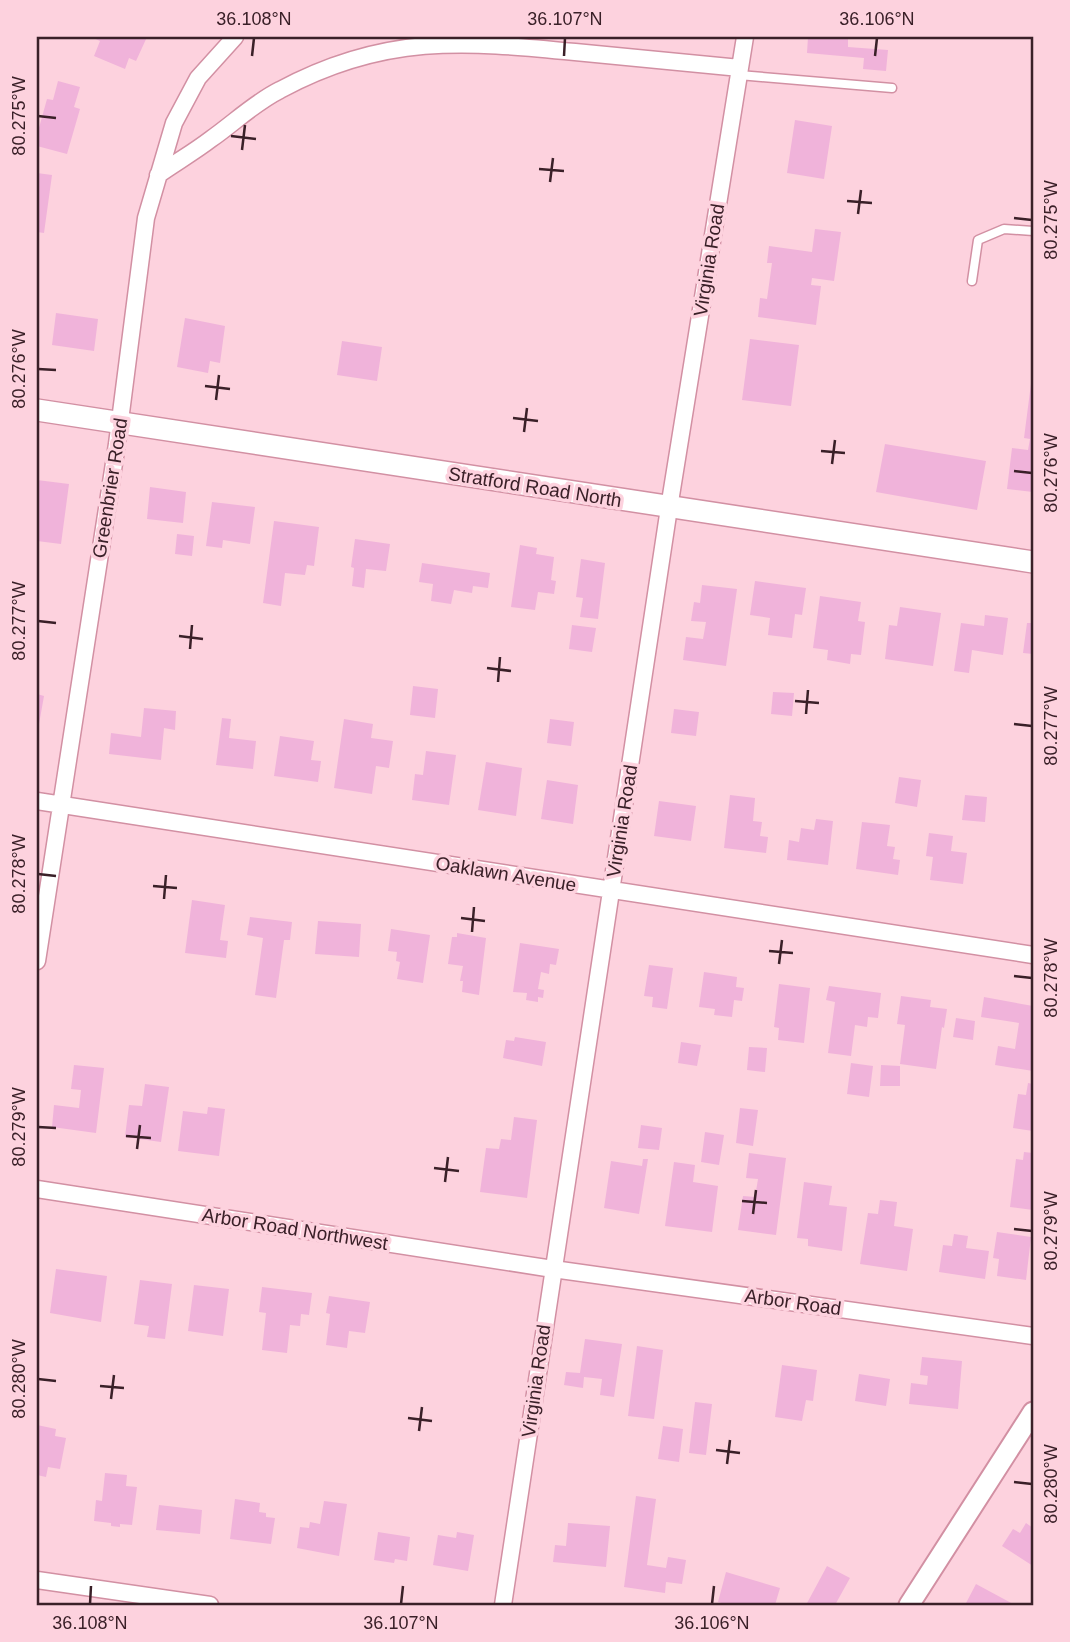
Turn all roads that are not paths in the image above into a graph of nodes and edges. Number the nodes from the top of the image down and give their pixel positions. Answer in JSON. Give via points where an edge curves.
{"nodes":[{"id":1,"x":234,"y":37,"type":"edge"},
{"id":2,"x":745,"y":37,"type":"edge"},
{"id":3,"x":491,"y":40,"type":"edge"},
{"id":4,"x":739,"y":72,"type":"junction"},
{"id":5,"x":892,"y":88,"type":"dead end"},
{"id":6,"x":158,"y":175,"type":"junction"},
{"id":7,"x":1033,"y":231,"type":"edge"},
{"id":8,"x":972,"y":281,"type":"dead end"},
{"id":9,"x":37,"y":410,"type":"edge"},
{"id":10,"x":120,"y":422,"type":"junction"},
{"id":11,"x":669,"y":508,"type":"junction"},
{"id":12,"x":1033,"y":562,"type":"edge"},
{"id":13,"x":37,"y":801,"type":"edge"},
{"id":14,"x":62,"y":804,"type":"junction"},
{"id":15,"x":611,"y":890,"type":"junction"},
{"id":16,"x":1033,"y":955,"type":"edge"},
{"id":17,"x":37,"y":961,"type":"edge"},
{"id":18,"x":37,"y":1189,"type":"edge"},
{"id":19,"x":553,"y":1269,"type":"junction"},
{"id":20,"x":1033,"y":1336,"type":"edge"},
{"id":21,"x":1033,"y":1412,"type":"edge"},
{"id":22,"x":37,"y":1580,"type":"edge"},
{"id":23,"x":210,"y":1605,"type":"edge"},
{"id":24,"x":503,"y":1605,"type":"edge"},
{"id":25,"x":909,"y":1605,"type":"edge"}],
"edges":[{"from":1,"to":6,"type":"street","name":"Greenbrier Road","via":[[198,78],[174,122]]},
{"from":2,"to":4,"type":"street","name":"Virginia Road"},
{"from":3,"to":4,"type":"street"},
{"from":3,"to":6,"type":"street","via":[[370,53],[323,69],[260,102]]},
{"from":4,"to":5,"type":"lane"},
{"from":4,"to":11,"type":"street","name":"Virginia Road"},
{"from":6,"to":10,"type":"street","name":"Greenbrier Road","via":[[146,218]]},
{"from":7,"to":8,"type":"lane","via":[[1004,229],[978,240]]},
{"from":9,"to":10,"type":"main road","name":"Stratford Road North"},
{"from":10,"to":11,"type":"main road","name":"Stratford Road North"},
{"from":10,"to":14,"type":"street","name":"Greenbrier Road"},
{"from":11,"to":12,"type":"main road","name":"Stratford Road North"},
{"from":11,"to":15,"type":"street","name":"Virginia Road"},
{"from":13,"to":14,"type":"street","name":"Oaklawn Avenue"},
{"from":14,"to":15,"type":"street","name":"Oaklawn Avenue"},
{"from":14,"to":17,"type":"street","name":"Greenbrier Road"},
{"from":15,"to":16,"type":"street","name":"Oaklawn Avenue"},
{"from":15,"to":19,"type":"street","name":"Virginia Road"},
{"from":18,"to":19,"type":"street","name":"Arbor Road Northwest"},
{"from":19,"to":20,"type":"street","name":"Arbor Road"},
{"from":19,"to":24,"type":"street","name":"Virginia Road"},
{"from":21,"to":25,"type":"street"},
{"from":22,"to":23,"type":"street"}]}
